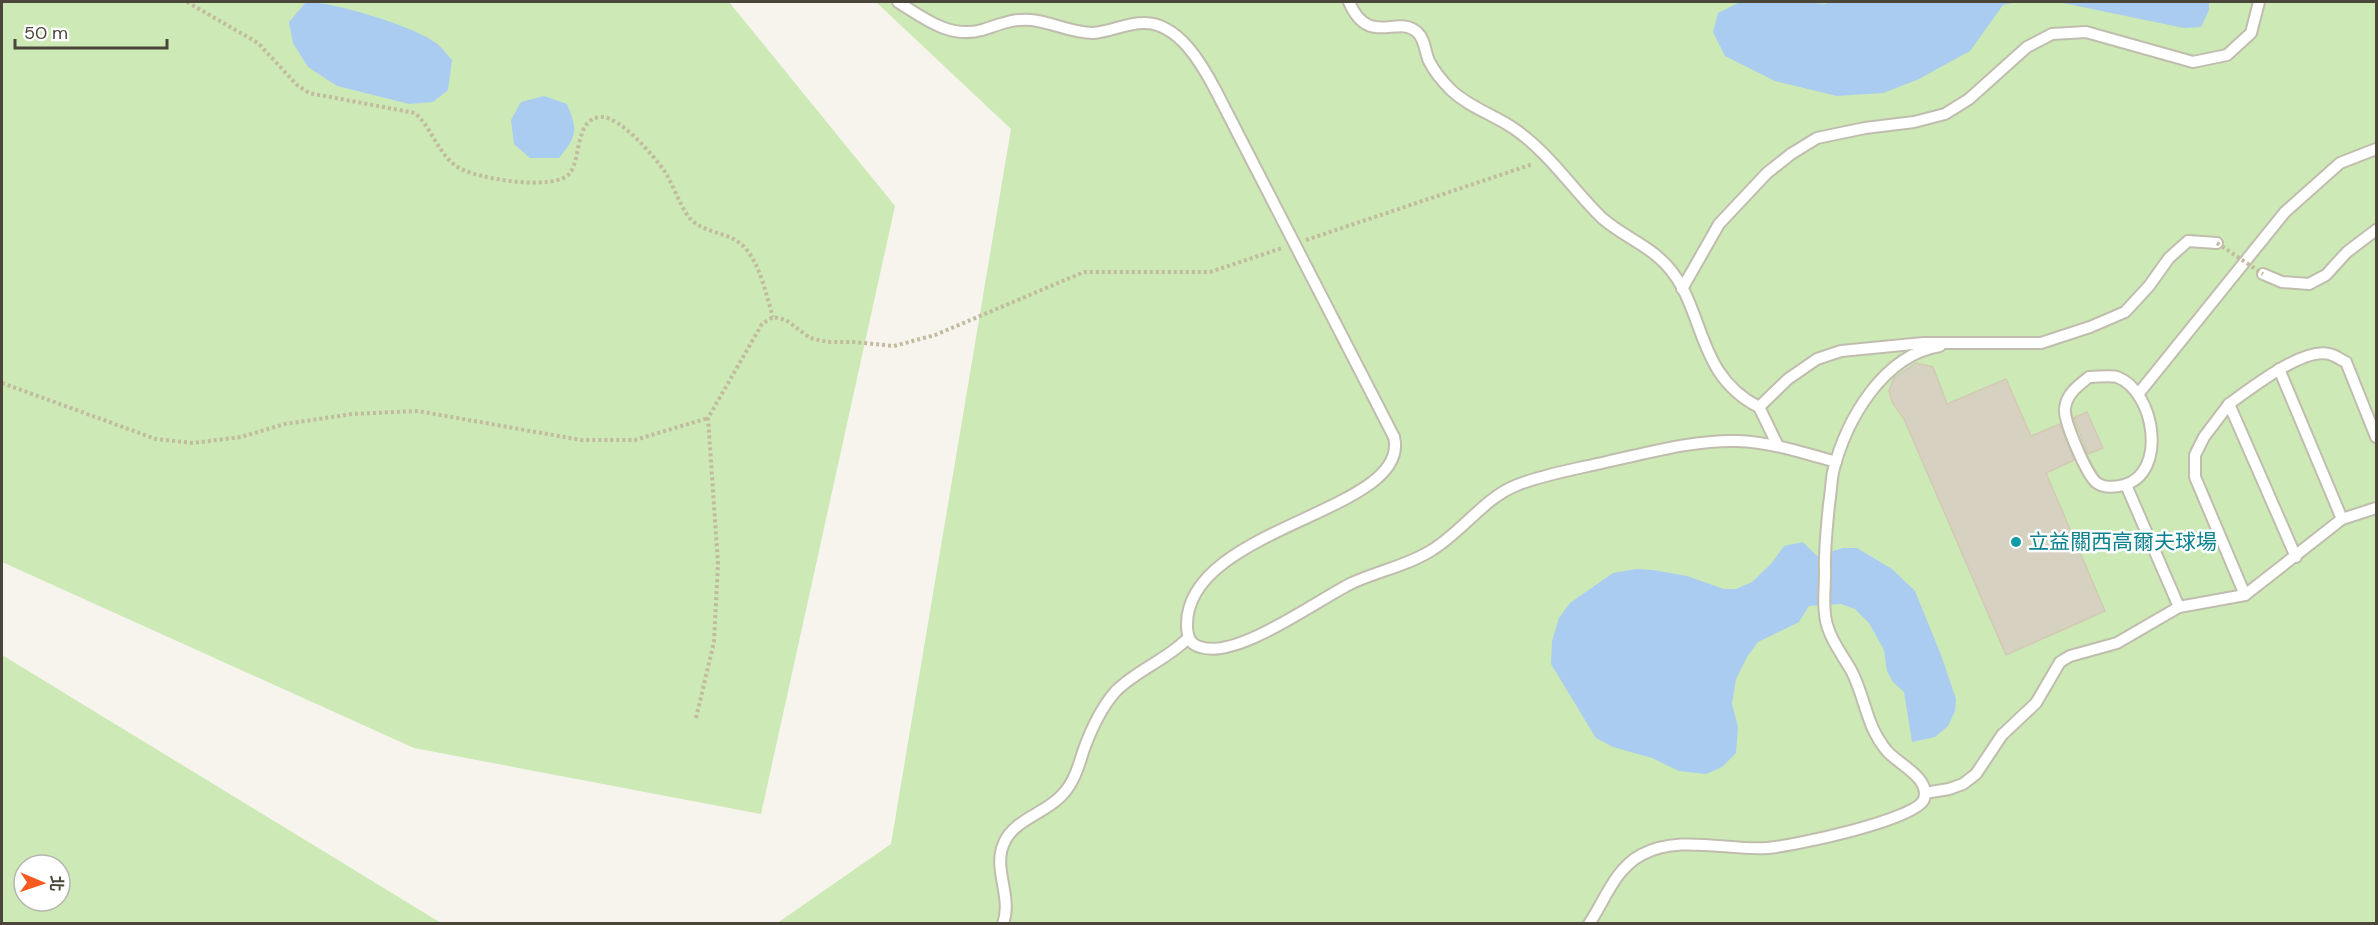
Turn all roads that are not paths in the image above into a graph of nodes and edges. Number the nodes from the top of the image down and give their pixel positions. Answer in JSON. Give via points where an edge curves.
{"nodes":[{"id":1,"x":898,"y":2,"type":"edge"},
{"id":2,"x":1349,"y":2,"type":"edge"},
{"id":3,"x":2259,"y":2,"type":"edge"},
{"id":4,"x":2376,"y":149,"type":"edge"},
{"id":5,"x":2376,"y":230,"type":"edge"},
{"id":6,"x":2217,"y":243,"type":"road end"},
{"id":7,"x":2263,"y":274,"type":"road end"},
{"id":8,"x":1682,"y":289,"type":"junction"},
{"id":9,"x":1956,"y":344,"type":"junction"},
{"id":10,"x":2280,"y":369,"type":"junction"},
{"id":11,"x":2139,"y":393,"type":"junction"},
{"id":12,"x":2229,"y":404,"type":"junction"},
{"id":13,"x":1759,"y":406,"type":"junction"},
{"id":14,"x":2376,"y":436,"type":"edge"},
{"id":15,"x":1778,"y":446,"type":"junction"},
{"id":16,"x":1836,"y":462,"type":"junction"},
{"id":17,"x":2127,"y":485,"type":"junction"},
{"id":18,"x":2376,"y":508,"type":"edge"},
{"id":19,"x":2342,"y":519,"type":"junction"},
{"id":20,"x":2296,"y":557,"type":"junction"},
{"id":21,"x":2245,"y":595,"type":"junction"},
{"id":22,"x":2179,"y":607,"type":"junction"},
{"id":23,"x":1188,"y":638,"type":"junction"},
{"id":24,"x":1925,"y":793,"type":"junction"},
{"id":25,"x":1003,"y":924,"type":"edge"},
{"id":26,"x":1589,"y":924,"type":"edge"}],
"edges":[{"from":1,"to":23,"type":"lane","bridge":true,"via":[[951,31],[974,31],[1015,20],[1031,20],[1095,33],[1143,22],[1161,27],[1179,39],[1203,66],[1394,437],[1395,457],[1369,485],[1234,554],[1208,576],[1194,598],[1187,622]]},
{"from":2,"to":8,"type":"lane","via":[[1366,24],[1408,27],[1417,32],[1446,86],[1469,105],[1517,130],[1618,231],[1657,256],[1678,278]]},
{"from":3,"to":8,"type":"lane","via":[[2251,33],[2227,56],[2193,62],[2086,32],[2052,34],[2027,47],[1969,99],[1946,114],[1817,138],[1767,173],[1719,224]]},
{"from":4,"to":11,"type":"lane","via":[[2340,163],[2285,212]]},
{"from":5,"to":7,"type":"lane","via":[[2347,252],[2326,275],[2309,284],[2282,282]]},
{"from":6,"to":9,"type":"lane","via":[[2188,241],[2125,312],[2090,327],[2041,343]]},
{"from":8,"to":13,"type":"lane","via":[[1710,358],[1742,398]]},
{"from":9,"to":13,"type":"lane","via":[[1923,343],[1841,351],[1817,359]]},
{"from":9,"to":16,"type":"lane","via":[[1904,359],[1885,374],[1862,406]]},
{"from":10,"to":12,"type":"lane"},
{"from":10,"to":14,"type":"lane","via":[[2328,353],[2346,362]]},
{"from":10,"to":19,"type":"lane"},
{"from":11,"to":17,"type":"lane","via":[[2151,418],[2152,449],[2144,471]]},
{"from":11,"to":17,"type":"lane","via":[[2116,377],[2089,377],[2070,393],[2064,411],[2082,463],[2097,483],[2110,487]]},
{"from":12,"to":20,"type":"lane"},
{"from":12,"to":21,"type":"lane","via":[[2195,455],[2195,477]]},
{"from":13,"to":15,"type":"lane"},
{"from":15,"to":16,"type":"lane"},
{"from":15,"to":23,"type":"lane","via":[[1737,441],[1684,446],[1549,475],[1500,494],[1430,552],[1352,583],[1256,636],[1209,650],[1194,645]]},
{"from":16,"to":24,"type":"lane","via":[[1824,547],[1828,628],[1853,674],[1876,738],[1911,771]]},
{"from":17,"to":22,"type":"lane"},
{"from":18,"to":19,"type":"lane"},
{"from":19,"to":20,"type":"lane"},
{"from":20,"to":21,"type":"lane"},
{"from":21,"to":22,"type":"lane"},
{"from":22,"to":24,"type":"lane","via":[[2117,643],[2060,662],[2036,703],[2002,735],[1976,774],[1963,784]]},
{"from":23,"to":25,"type":"lane","via":[[1115,693],[1064,793],[1010,833],[1000,861],[1007,896]]},
{"from":24,"to":26,"type":"lane","via":[[1923,802],[1914,809],[1880,823],[1797,845],[1675,845],[1642,854],[1616,879]]}]}
